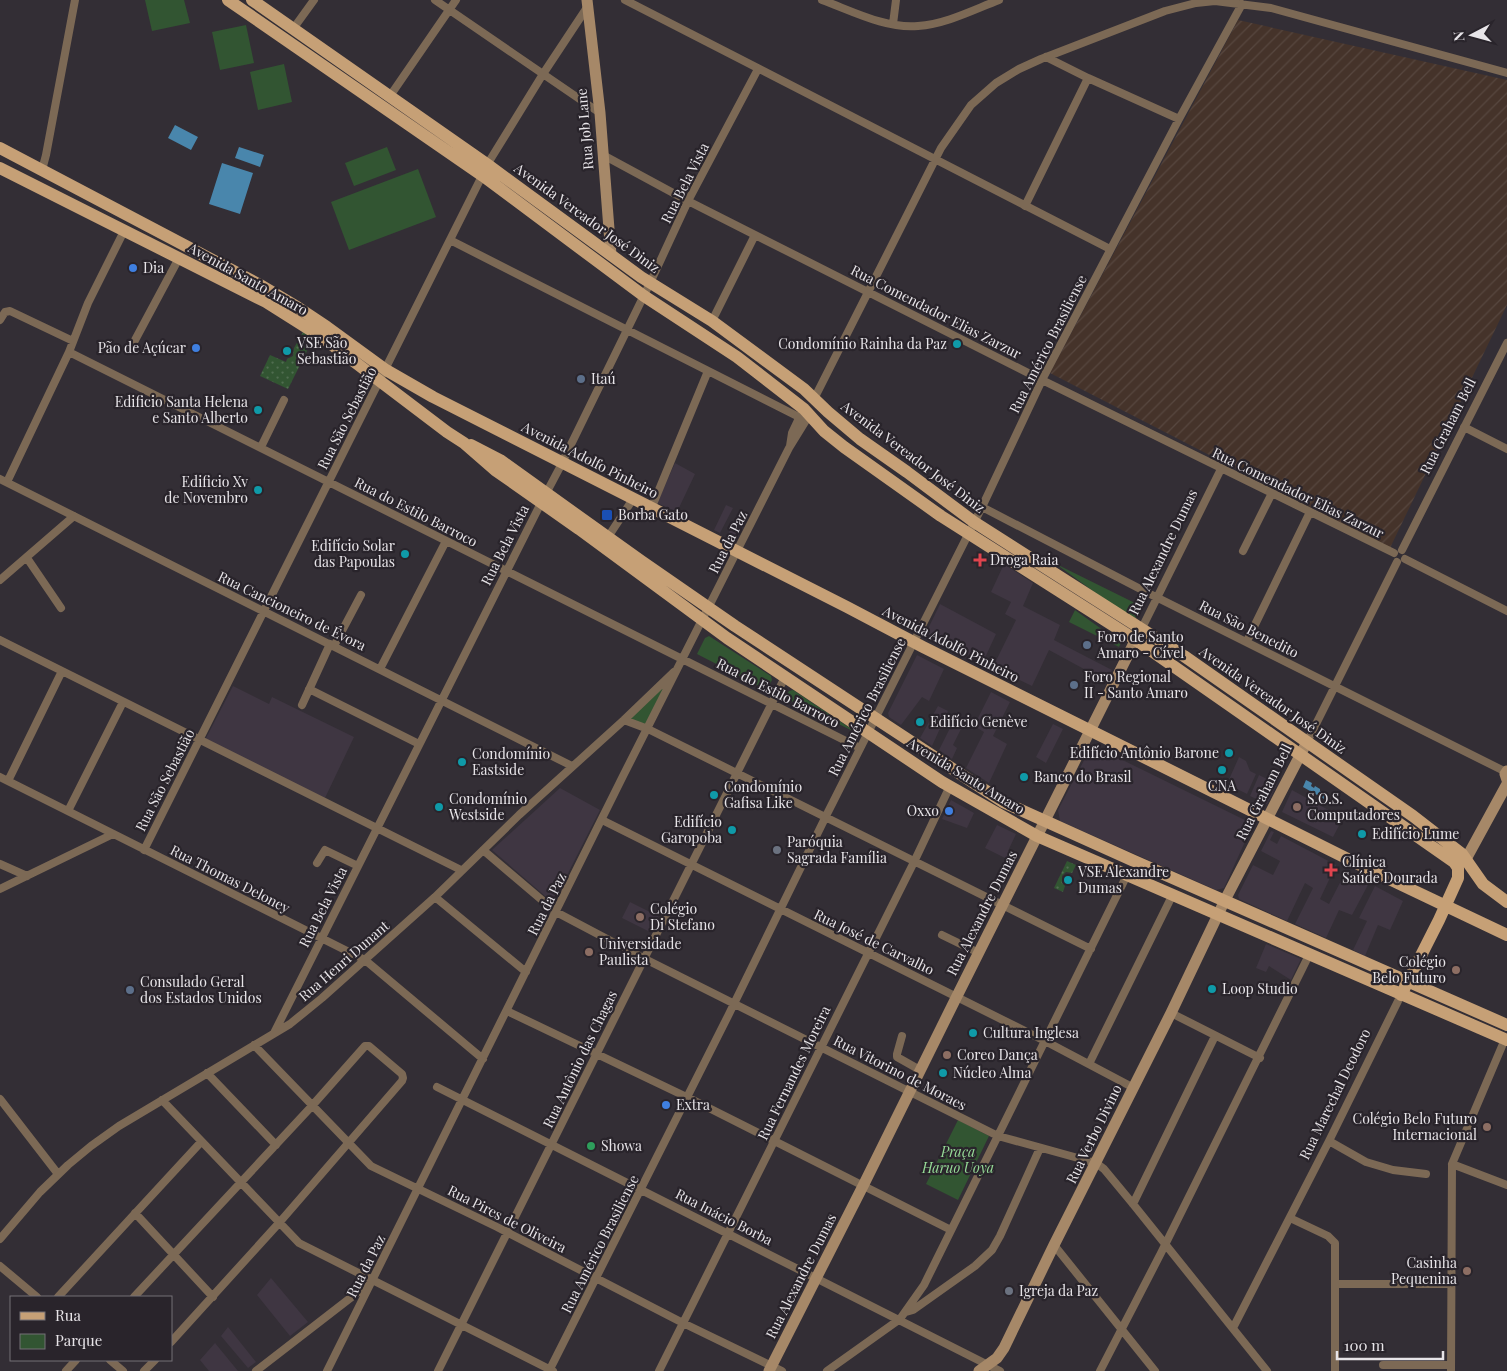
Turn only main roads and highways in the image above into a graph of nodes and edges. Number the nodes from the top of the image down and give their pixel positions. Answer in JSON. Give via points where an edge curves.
{"nodes":[{"id":1,"x":228,"y":0,"type":"edge"},
{"id":2,"x":252,"y":0,"type":"edge"},
{"id":3,"x":0,"y":148,"type":"edge"},
{"id":4,"x":0,"y":168,"type":"edge"},
{"id":5,"x":485,"y":170,"type":"junction"},
{"id":6,"x":382,"y":376,"type":"junction"},
{"id":7,"x":543,"y":498,"type":"junction"},
{"id":8,"x":1139,"y":635,"type":"junction"},
{"id":9,"x":792,"y":664,"type":"junction"},
{"id":10,"x":785,"y":677,"type":"junction"},
{"id":11,"x":1458,"y":871,"type":"joint"},
{"id":12,"x":1507,"y":902,"type":"edge"},
{"id":13,"x":1446,"y":906,"type":"junction"},
{"id":14,"x":1507,"y":935,"type":"edge"},
{"id":15,"x":1408,"y":981,"type":"junction"},
{"id":16,"x":1401,"y":995,"type":"junction"},
{"id":17,"x":1507,"y":1025,"type":"edge"},
{"id":18,"x":1506,"y":1040,"type":"edge"}],
"edges":[{"from":1,"to":5,"type":"main road","name":"Avenida Vereador José Diniz"},
{"from":2,"to":5,"type":"main road","name":"Avenida Vereador José Diniz","via":[[390,96]]},
{"from":3,"to":6,"type":"main road","name":"Avenida Santo Amaro","via":[[297,306]]},
{"from":4,"to":6,"type":"main road","name":"Avenida Santo Amaro","via":[[266,302]]},
{"from":5,"to":8,"type":"main road","name":"Avenida Vereador José Diniz","via":[[650,283],[712,321],[796,383],[860,439]]},
{"from":5,"to":8,"type":"main road","name":"Avenida Vereador José Diniz","via":[[644,296],[737,356],[844,447],[967,534]]},
{"from":6,"to":7,"type":"main road","name":"Avenida Santo Amaro","via":[[483,461]]},
{"from":6,"to":13,"type":"main road","name":"Avenida Adolfo Pinheiro","via":[[433,397],[914,643]]},
{"from":7,"to":9,"type":"main road","name":"Avenida Santo Amaro","via":[[608,537]]},
{"from":7,"to":10,"type":"main road","name":"Avenida Santo Amaro","via":[[702,620]]},
{"from":8,"to":11,"type":"main road","name":"Avenida Vereador José Diniz","via":[[1300,755],[1454,862]]},
{"from":8,"to":12,"type":"main road","name":"Avenida Vereador José Diniz","via":[[1184,656],[1452,845],[1483,884]]},
{"from":9,"to":10,"type":"main road"},
{"from":9,"to":15,"type":"main road","name":"Avenida Santo Amaro","via":[[1003,802]]},
{"from":10,"to":16,"type":"main road","name":"Avenida Santo Amaro","via":[[950,786],[1038,836]]},
{"from":11,"to":13,"type":"main road","name":"Rua Marechal Deodoro"},
{"from":13,"to":14,"type":"main road","name":"Avenida Adolfo Pinheiro"},
{"from":13,"to":15,"type":"main road","name":"Rua Marechal Deodoro"},
{"from":15,"to":16,"type":"main road","name":"Rua Marechal Deodoro"},
{"from":15,"to":17,"type":"main road","name":"Avenida Santo Amaro"},
{"from":16,"to":18,"type":"main road","name":"Avenida Santo Amaro"}]}
